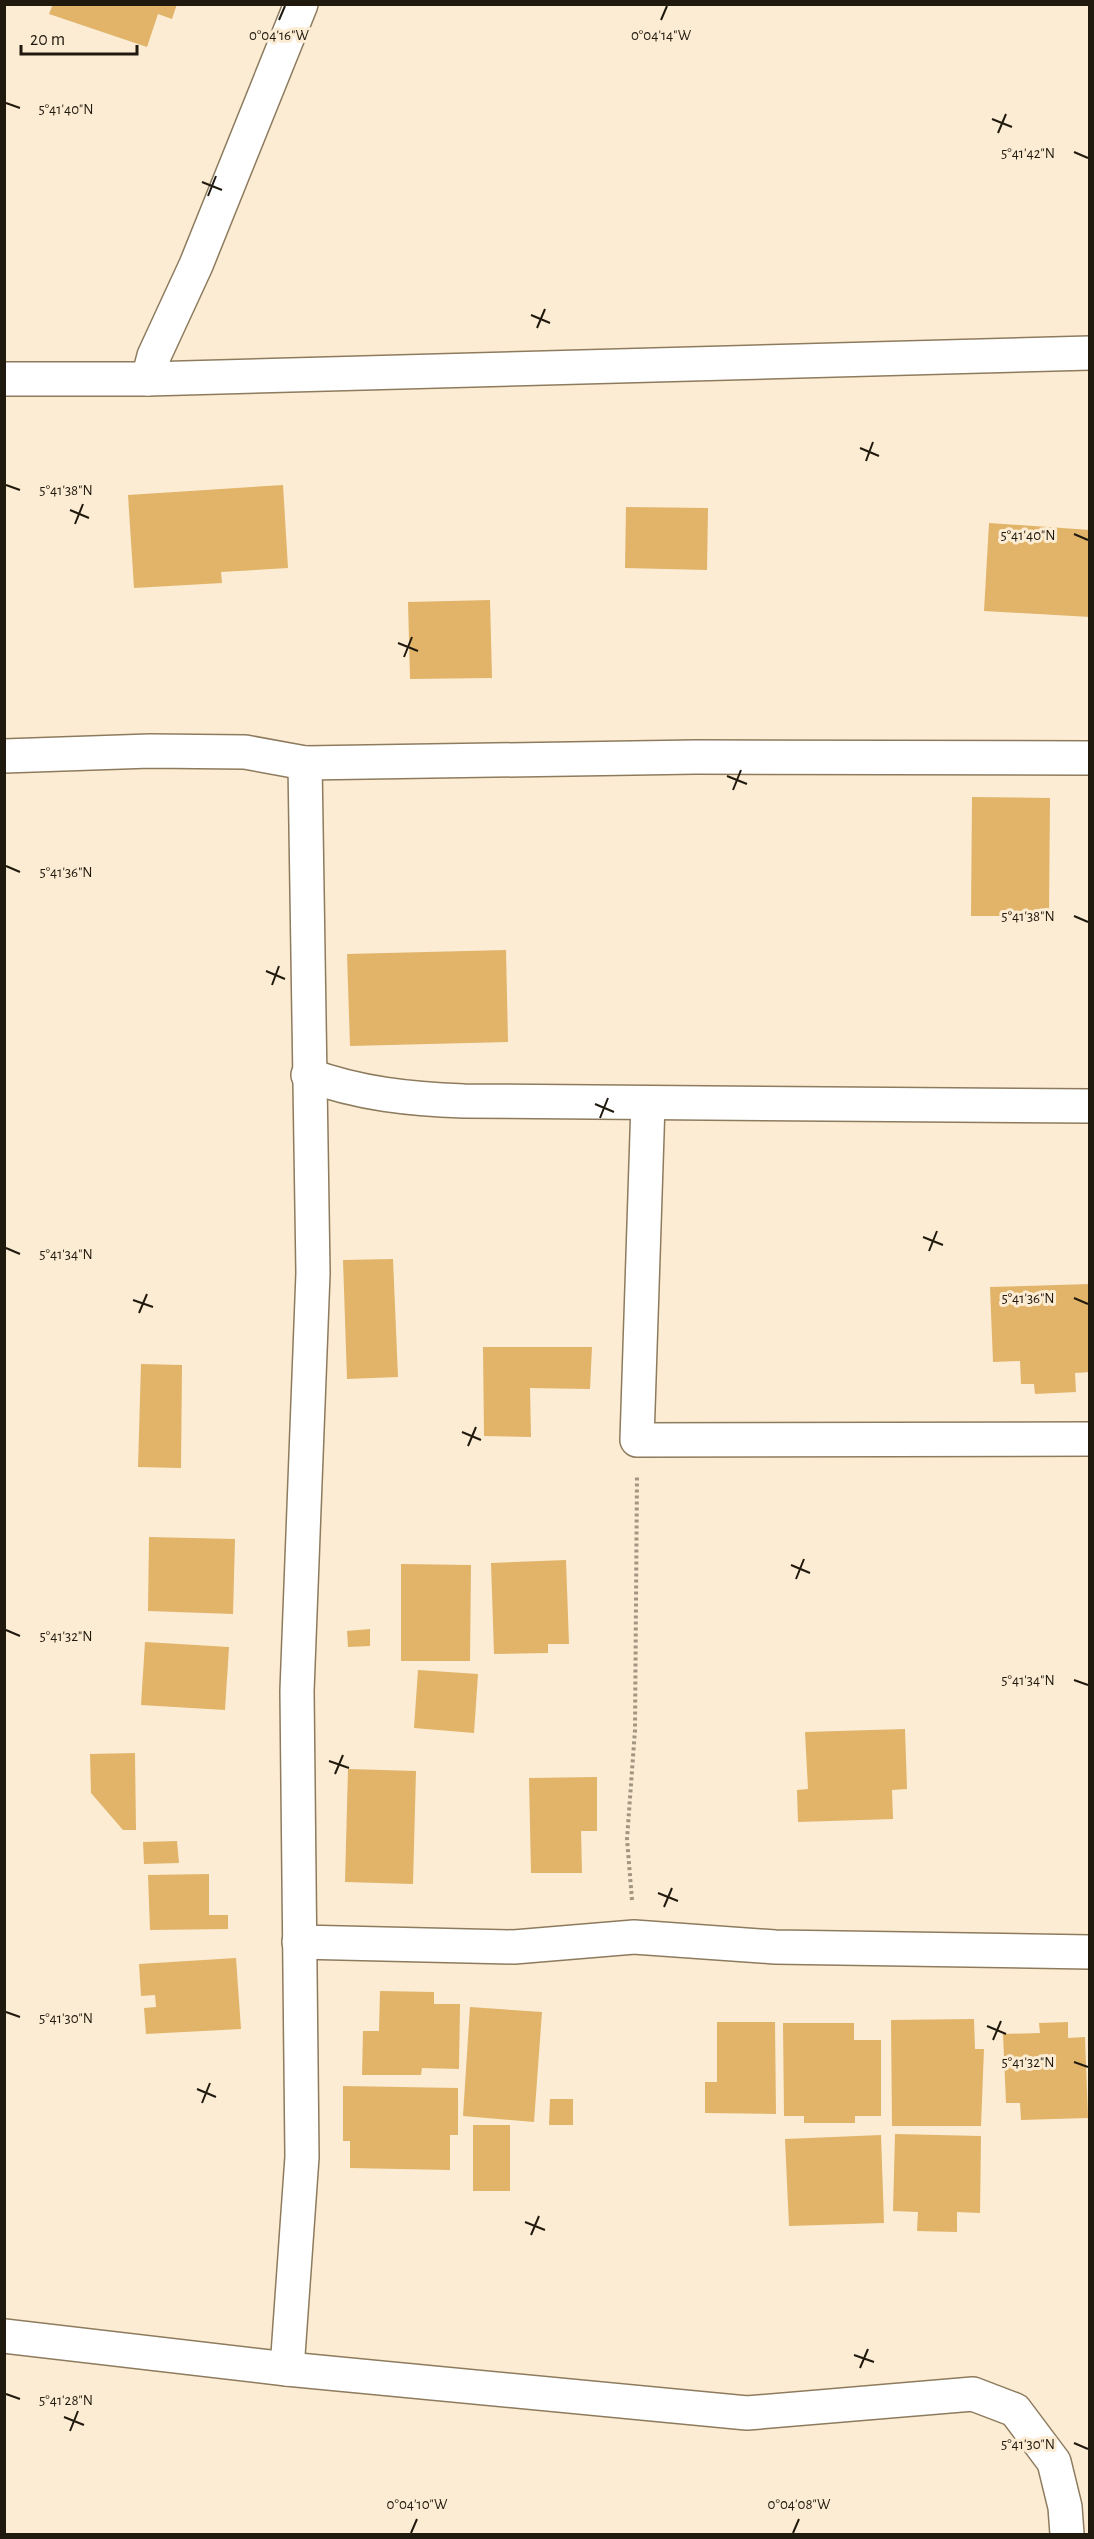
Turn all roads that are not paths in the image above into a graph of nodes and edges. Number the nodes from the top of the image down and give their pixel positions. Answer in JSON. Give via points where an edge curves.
{"nodes":[{"id":1,"x":301,"y":4,"type":"edge"},
{"id":2,"x":1089,"y":353,"type":"edge"},
{"id":3,"x":4,"y":379,"type":"edge"},
{"id":4,"x":148,"y":379,"type":"junction"},
{"id":5,"x":4,"y":756,"type":"edge"},
{"id":6,"x":1089,"y":758,"type":"edge"},
{"id":7,"x":305,"y":763,"type":"junction"},
{"id":8,"x":308,"y":1075,"type":"junction"},
{"id":9,"x":648,"y":1103,"type":"junction"},
{"id":10,"x":1089,"y":1106,"type":"edge"},
{"id":11,"x":1089,"y":1439,"type":"edge"},
{"id":12,"x":299,"y":1942,"type":"junction"},
{"id":13,"x":1089,"y":1952,"type":"edge"},
{"id":14,"x":4,"y":2336,"type":"edge"},
{"id":15,"x":287,"y":2369,"type":"junction"},
{"id":16,"x":1067,"y":2535,"type":"edge"}],
"edges":[{"from":1,"to":4,"type":"street","via":[[196,265],[154,356]]},
{"from":2,"to":4,"type":"street"},
{"from":3,"to":4,"type":"street"},
{"from":5,"to":7,"type":"street","via":[[245,752]]},
{"from":6,"to":7,"type":"street","via":[[696,757]]},
{"from":7,"to":8,"type":"street"},
{"from":8,"to":9,"type":"street","via":[[344,1089],[399,1098]]},
{"from":8,"to":12,"type":"street","via":[[312,1273],[297,1691]]},
{"from":9,"to":10,"type":"street"},
{"from":9,"to":11,"type":"street","via":[[637,1440]]},
{"from":12,"to":13,"type":"street","via":[[514,1947],[634,1937],[775,1947]]},
{"from":12,"to":15,"type":"street","via":[[302,2157]]},
{"from":14,"to":15,"type":"street"},
{"from":15,"to":16,"type":"street","via":[[747,2413],[973,2394],[1015,2410],[1054,2462]]}]}
